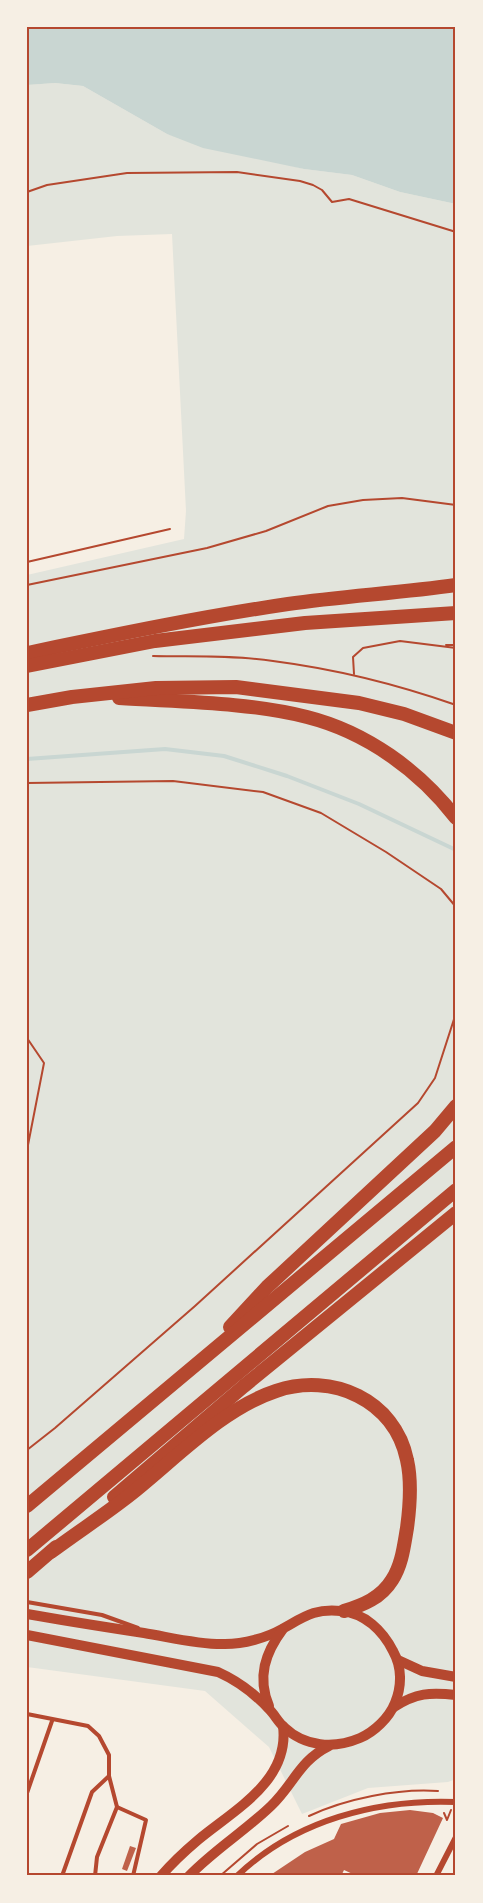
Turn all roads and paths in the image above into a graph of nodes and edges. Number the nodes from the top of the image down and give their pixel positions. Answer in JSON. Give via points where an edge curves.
{"nodes":[{"id":1,"x":27,"y":192,"type":"edge"},
{"id":2,"x":456,"y":232,"type":"edge"},
{"id":3,"x":456,"y":504,"type":"edge"},
{"id":4,"x":170,"y":529,"type":"dead end"},
{"id":5,"x":27,"y":562,"type":"edge"},
{"id":6,"x":27,"y":585,"type":"edge"},
{"id":7,"x":456,"y":585,"type":"edge"},
{"id":8,"x":456,"y":613,"type":"edge"},
{"id":9,"x":456,"y":646,"type":"edge"},
{"id":10,"x":27,"y":653,"type":"edge"},
{"id":11,"x":148,"y":656,"type":"dead end"},
{"id":12,"x":27,"y":666,"type":"edge"},
{"id":13,"x":354,"y":674,"type":"junction"},
{"id":14,"x":81,"y":696,"type":"junction"},
{"id":15,"x":27,"y":705,"type":"edge"},
{"id":16,"x":456,"y":705,"type":"edge"},
{"id":17,"x":456,"y":733,"type":"edge"},
{"id":18,"x":27,"y":783,"type":"edge"},
{"id":19,"x":456,"y":818,"type":"edge"},
{"id":20,"x":456,"y":907,"type":"edge"},
{"id":21,"x":456,"y":1013,"type":"edge"},
{"id":22,"x":27,"y":1038,"type":"edge"},
{"id":23,"x":456,"y":1106,"type":"edge"},
{"id":24,"x":456,"y":1147,"type":"edge"},
{"id":25,"x":27,"y":1150,"type":"edge"},
{"id":26,"x":456,"y":1190,"type":"edge"},
{"id":27,"x":456,"y":1213,"type":"edge"},
{"id":28,"x":187,"y":1373,"type":"junction"},
{"id":29,"x":27,"y":1450,"type":"edge"},
{"id":30,"x":27,"y":1506,"type":"edge"},
{"id":31,"x":31,"y":1546,"type":"edge"},
{"id":32,"x":51,"y":1552,"type":"junction"},
{"id":33,"x":27,"y":1572,"type":"edge"},
{"id":34,"x":27,"y":1602,"type":"edge"},
{"id":35,"x":344,"y":1611,"type":"junction"},
{"id":36,"x":27,"y":1614,"type":"edge"},
{"id":37,"x":283,"y":1629,"type":"junction"},
{"id":38,"x":27,"y":1635,"type":"edge"},
{"id":39,"x":153,"y":1635,"type":"junction"},
{"id":40,"x":398,"y":1660,"type":"junction"},
{"id":41,"x":456,"y":1677,"type":"edge"},
{"id":42,"x":456,"y":1695,"type":"edge"},
{"id":43,"x":394,"y":1707,"type":"junction"},
{"id":44,"x":271,"y":1710,"type":"junction"},
{"id":45,"x":27,"y":1714,"type":"edge"},
{"id":46,"x":52,"y":1720,"type":"junction"},
{"id":47,"x":283,"y":1726,"type":"junction"},
{"id":48,"x":330,"y":1745,"type":"junction"},
{"id":49,"x":109,"y":1776,"type":"junction"},
{"id":50,"x":27,"y":1792,"type":"edge"},
{"id":51,"x":455,"y":1802,"type":"edge"},
{"id":52,"x":117,"y":1807,"type":"junction"},
{"id":53,"x":442,"y":1811,"type":"dead end"},
{"id":54,"x":456,"y":1837,"type":"edge"},
{"id":55,"x":62,"y":1876,"type":"edge"},
{"id":56,"x":95,"y":1876,"type":"edge"},
{"id":57,"x":133,"y":1876,"type":"edge"},
{"id":58,"x":161,"y":1876,"type":"edge"},
{"id":59,"x":189,"y":1876,"type":"edge"},
{"id":60,"x":237,"y":1876,"type":"edge"},
{"id":61,"x":436,"y":1876,"type":"edge"}],
"edges":[{"from":1,"to":2,"type":"path","via":[[47,185],[127,173],[237,172],[300,181],[322,190],[332,202],[349,199]]},
{"from":3,"to":6,"type":"path","via":[[402,498],[328,506],[266,531],[207,548]]},
{"from":4,"to":5,"type":"path"},
{"from":7,"to":10,"type":"highway","via":[[289,604],[148,627]]},
{"from":8,"to":12,"type":"highway","via":[[305,623],[155,641]]},
{"from":9,"to":13,"type":"path","via":[[400,641],[363,648],[352,657]]},
{"from":11,"to":13,"type":"path","via":[[270,660]]},
{"from":13,"to":16,"type":"path"},
{"from":14,"to":15,"type":"highway"},
{"from":14,"to":17,"type":"highway","via":[[156,688],[237,687],[359,704],[404,714]]},
{"from":14,"to":19,"type":"highway","via":[[258,708],[330,724],[374,746],[414,773]]},
{"from":18,"to":20,"type":"path","via":[[172,781],[263,792],[321,813],[441,889]]},
{"from":21,"to":29,"type":"path","via":[[435,1078],[418,1103],[195,1306]]},
{"from":22,"to":25,"type":"path","via":[[44,1063]]},
{"from":23,"to":28,"type":"highway","via":[[427,1138],[267,1287]]},
{"from":24,"to":28,"type":"highway"},
{"from":26,"to":31,"type":"highway"},
{"from":27,"to":32,"type":"highway"},
{"from":28,"to":30,"type":"highway"},
{"from":32,"to":33,"type":"highway"},
{"from":32,"to":35,"type":"highway","via":[[250,1402],[288,1387],[330,1386],[363,1397],[388,1420],[402,1443],[410,1483],[405,1540],[392,1581],[372,1600]]},
{"from":34,"to":39,"type":"lane","via":[[102,1615]]},
{"from":35,"to":37,"type":"main road","via":[[308,1613]]},
{"from":35,"to":40,"type":"main road","via":[[378,1628]]},
{"from":36,"to":39,"type":"main road"},
{"from":37,"to":39,"type":"main road","via":[[224,1644]]},
{"from":37,"to":44,"type":"main road","via":[[265,1659],[263,1688]]},
{"from":38,"to":44,"type":"main road","via":[[218,1672],[237,1681]]},
{"from":40,"to":41,"type":"main road","via":[[422,1671]]},
{"from":40,"to":43,"type":"main road","via":[[400,1681]]},
{"from":42,"to":43,"type":"main road","via":[[415,1695]]},
{"from":43,"to":48,"type":"main road","via":[[364,1736]]},
{"from":44,"to":47,"type":"main road"},
{"from":45,"to":46,"type":"lane"},
{"from":46,"to":49,"type":"lane","via":[[88,1726],[99,1736],[109,1755]]},
{"from":46,"to":50,"type":"lane"},
{"from":47,"to":48,"type":"main road","via":[[304,1740]]},
{"from":47,"to":58,"type":"main road","via":[[281,1756],[265,1783]]},
{"from":48,"to":59,"type":"main road","via":[[306,1761],[265,1811]]},
{"from":49,"to":52,"type":"lane"},
{"from":49,"to":55,"type":"lane","via":[[92,1792]]},
{"from":51,"to":53,"type":"path","via":[[447,1820]]},
{"from":51,"to":60,"type":"street","via":[[407,1801],[341,1815],[273,1848]]},
{"from":52,"to":56,"type":"lane","via":[[97,1857]]},
{"from":52,"to":57,"type":"lane","via":[[146,1820]]},
{"from":54,"to":61,"type":"street"}]}
